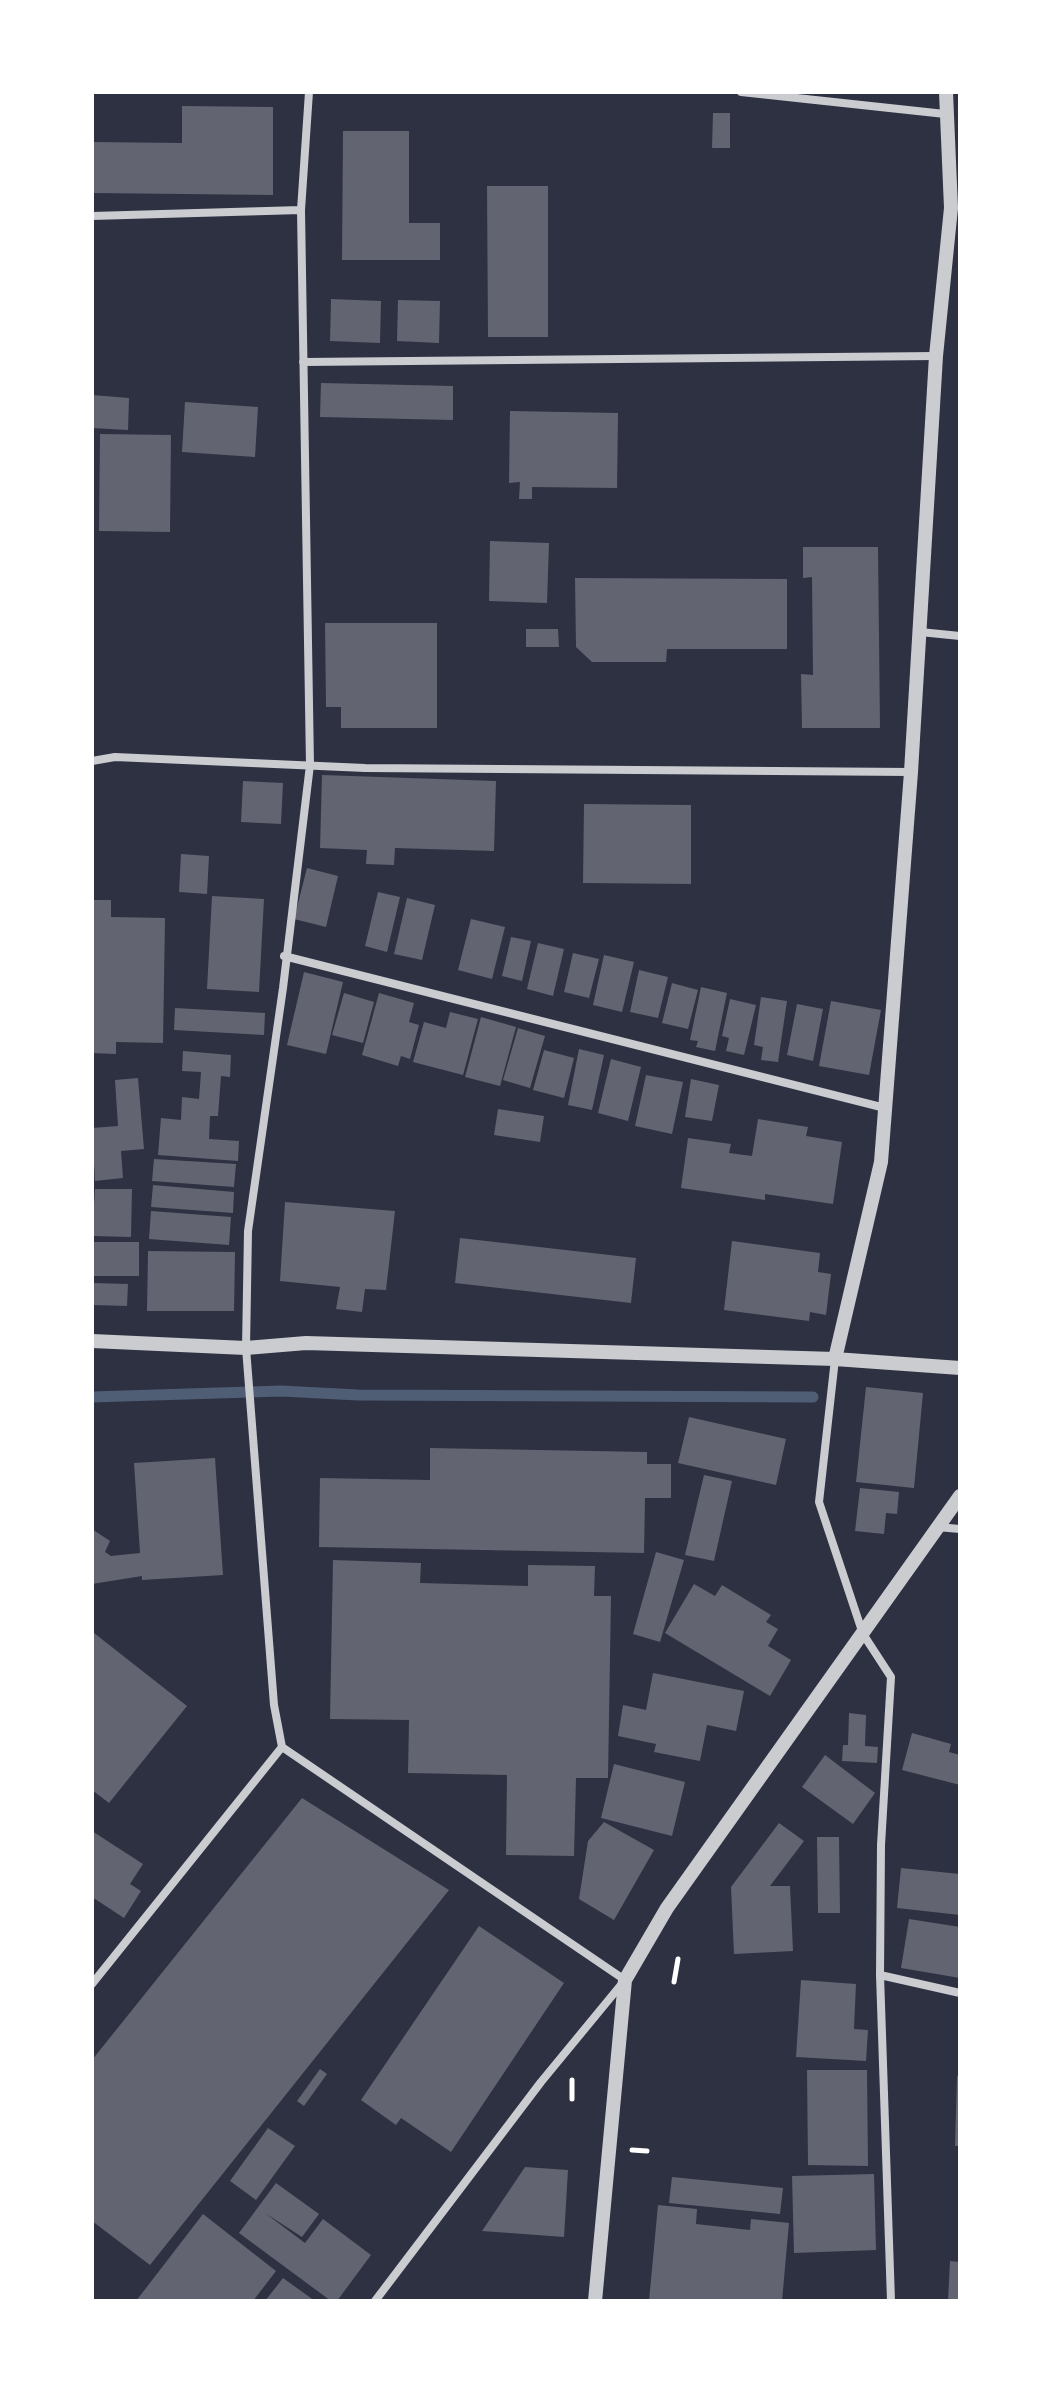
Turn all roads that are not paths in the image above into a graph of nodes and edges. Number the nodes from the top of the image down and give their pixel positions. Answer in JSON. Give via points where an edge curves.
{"nodes":[{"id":1,"x":309,"y":92,"type":"edge"},
{"id":2,"x":741,"y":92,"type":"edge"},
{"id":3,"x":946,"y":92,"type":"edge"},
{"id":4,"x":945,"y":114,"type":"junction"},
{"id":5,"x":956,"y":208,"type":"edge"},
{"id":6,"x":301,"y":210,"type":"junction"},
{"id":7,"x":92,"y":216,"type":"edge"},
{"id":8,"x":936,"y":356,"type":"junction"},
{"id":9,"x":303,"y":362,"type":"junction"},
{"id":10,"x":920,"y":632,"type":"junction"},
{"id":11,"x":960,"y":636,"type":"edge"},
{"id":12,"x":92,"y":761,"type":"edge"},
{"id":13,"x":310,"y":765,"type":"junction"},
{"id":14,"x":911,"y":772,"type":"junction"},
{"id":15,"x":284,"y":956,"type":"junction"},
{"id":16,"x":885,"y":1108,"type":"junction"},
{"id":17,"x":92,"y":1341,"type":"edge"},
{"id":18,"x":246,"y":1348,"type":"junction"},
{"id":19,"x":835,"y":1359,"type":"junction"},
{"id":20,"x":960,"y":1368,"type":"edge"},
{"id":21,"x":960,"y":1496,"type":"edge"},
{"id":22,"x":937,"y":1527,"type":"junction"},
{"id":23,"x":960,"y":1529,"type":"edge"},
{"id":24,"x":863,"y":1634,"type":"junction"},
{"id":25,"x":282,"y":1747,"type":"junction"},
{"id":26,"x":880,"y":1975,"type":"junction"},
{"id":27,"x":625,"y":1980,"type":"junction"},
{"id":28,"x":92,"y":1984,"type":"edge"},
{"id":29,"x":960,"y":1993,"type":"edge"},
{"id":30,"x":375,"y":2301,"type":"edge"},
{"id":31,"x":595,"y":2301,"type":"edge"},
{"id":32,"x":891,"y":2301,"type":"edge"}],
"edges":[{"from":1,"to":6,"type":"street"},
{"from":2,"to":4,"type":"street"},
{"from":3,"to":4,"type":"street"},
{"from":4,"to":5,"type":"street"},
{"from":5,"to":8,"type":"street"},
{"from":6,"to":7,"type":"street"},
{"from":6,"to":9,"type":"street"},
{"from":8,"to":9,"type":"street"},
{"from":8,"to":10,"type":"street"},
{"from":9,"to":13,"type":"street"},
{"from":10,"to":11,"type":"street"},
{"from":10,"to":14,"type":"street"},
{"from":12,"to":13,"type":"street","via":[[115,757]]},
{"from":13,"to":14,"type":"street"},
{"from":13,"to":15,"type":"street"},
{"from":14,"to":16,"type":"street"},
{"from":15,"to":16,"type":"street"},
{"from":15,"to":18,"type":"street","via":[[248,1231]]},
{"from":16,"to":19,"type":"street","via":[[881,1162]]},
{"from":17,"to":18,"type":"street"},
{"from":18,"to":19,"type":"street","via":[[306,1343]]},
{"from":18,"to":25,"type":"street","via":[[274,1705]]},
{"from":19,"to":20,"type":"street"},
{"from":19,"to":24,"type":"street","via":[[819,1502]]},
{"from":21,"to":22,"type":"street"},
{"from":22,"to":23,"type":"street"},
{"from":22,"to":24,"type":"street"},
{"from":24,"to":26,"type":"street","via":[[891,1677]]},
{"from":24,"to":27,"type":"street","via":[[667,1908]]},
{"from":25,"to":27,"type":"street"},
{"from":25,"to":28,"type":"street"},
{"from":26,"to":29,"type":"street"},
{"from":26,"to":32,"type":"street"},
{"from":27,"to":30,"type":"street"},
{"from":27,"to":31,"type":"street"}]}
